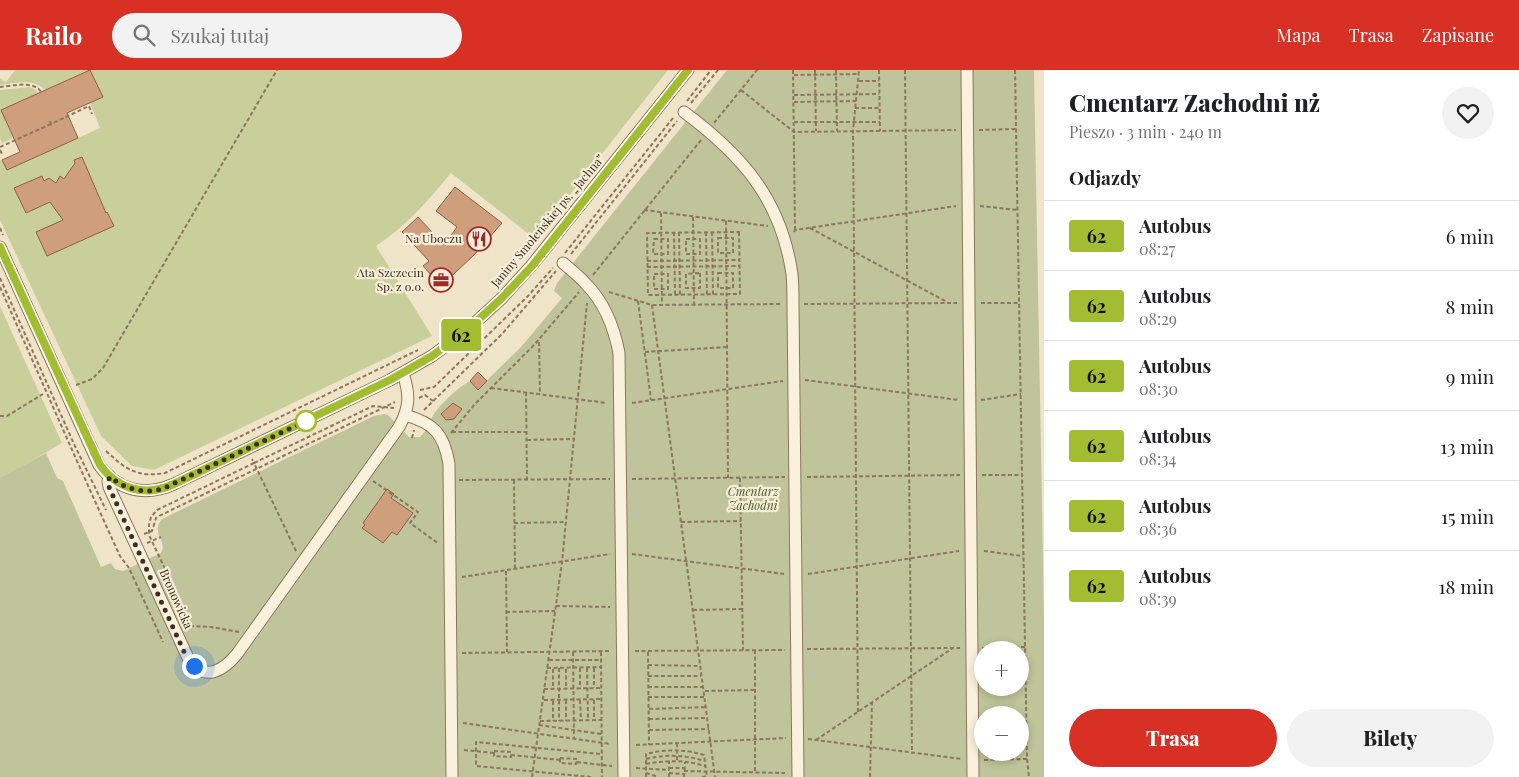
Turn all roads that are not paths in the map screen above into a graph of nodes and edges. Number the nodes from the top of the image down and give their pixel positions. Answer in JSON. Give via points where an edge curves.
{"nodes":[{"id":1,"x":688,"y":70,"type":"edge"},
{"id":2,"x":966,"y":70,"type":"edge"},
{"id":3,"x":684,"y":112,"type":"dead end"},
{"id":4,"x":2,"y":242,"type":"edge"},
{"id":5,"x":563,"y":263,"type":"dead end"},
{"id":6,"x":403,"y":373,"type":"junction"},
{"id":7,"x":405,"y":416,"type":"junction"},
{"id":8,"x":110,"y":477,"type":"junction"},
{"id":9,"x":798,"y":775,"type":"edge"},
{"id":10,"x":452,"y":777,"type":"edge"},
{"id":11,"x":624,"y":777,"type":"edge"},
{"id":12,"x":973,"y":777,"type":"edge"}],
"edges":[{"from":1,"to":6,"type":"street","name":"Janiny Smoleńskiej ps. „Jachna”","via":[[517,283],[466,331]]},
{"from":2,"to":12,"type":"street"},
{"from":3,"to":9,"type":"street","via":[[735,155],[752,175],[770,205],[786,244],[793,285]]},
{"from":4,"to":8,"type":"street","name":"Bronowicka","via":[[64,388],[100,465]]},
{"from":5,"to":11,"type":"street","via":[[587,285],[606,311],[619,353]]},
{"from":6,"to":7,"type":"street","name":"Bronowicka","via":[[409,402]]},
{"from":6,"to":8,"type":"street","name":"Janiny Smoleńskiej ps. „Jachna”","via":[[158,490],[133,489]]},
{"from":7,"to":8,"type":"street","name":"Bronowicka","via":[[233,658],[223,668],[210,673],[198,670],[186,656],[109,487]]},
{"from":7,"to":10,"type":"street","via":[[431,426],[448,458]]}]}
